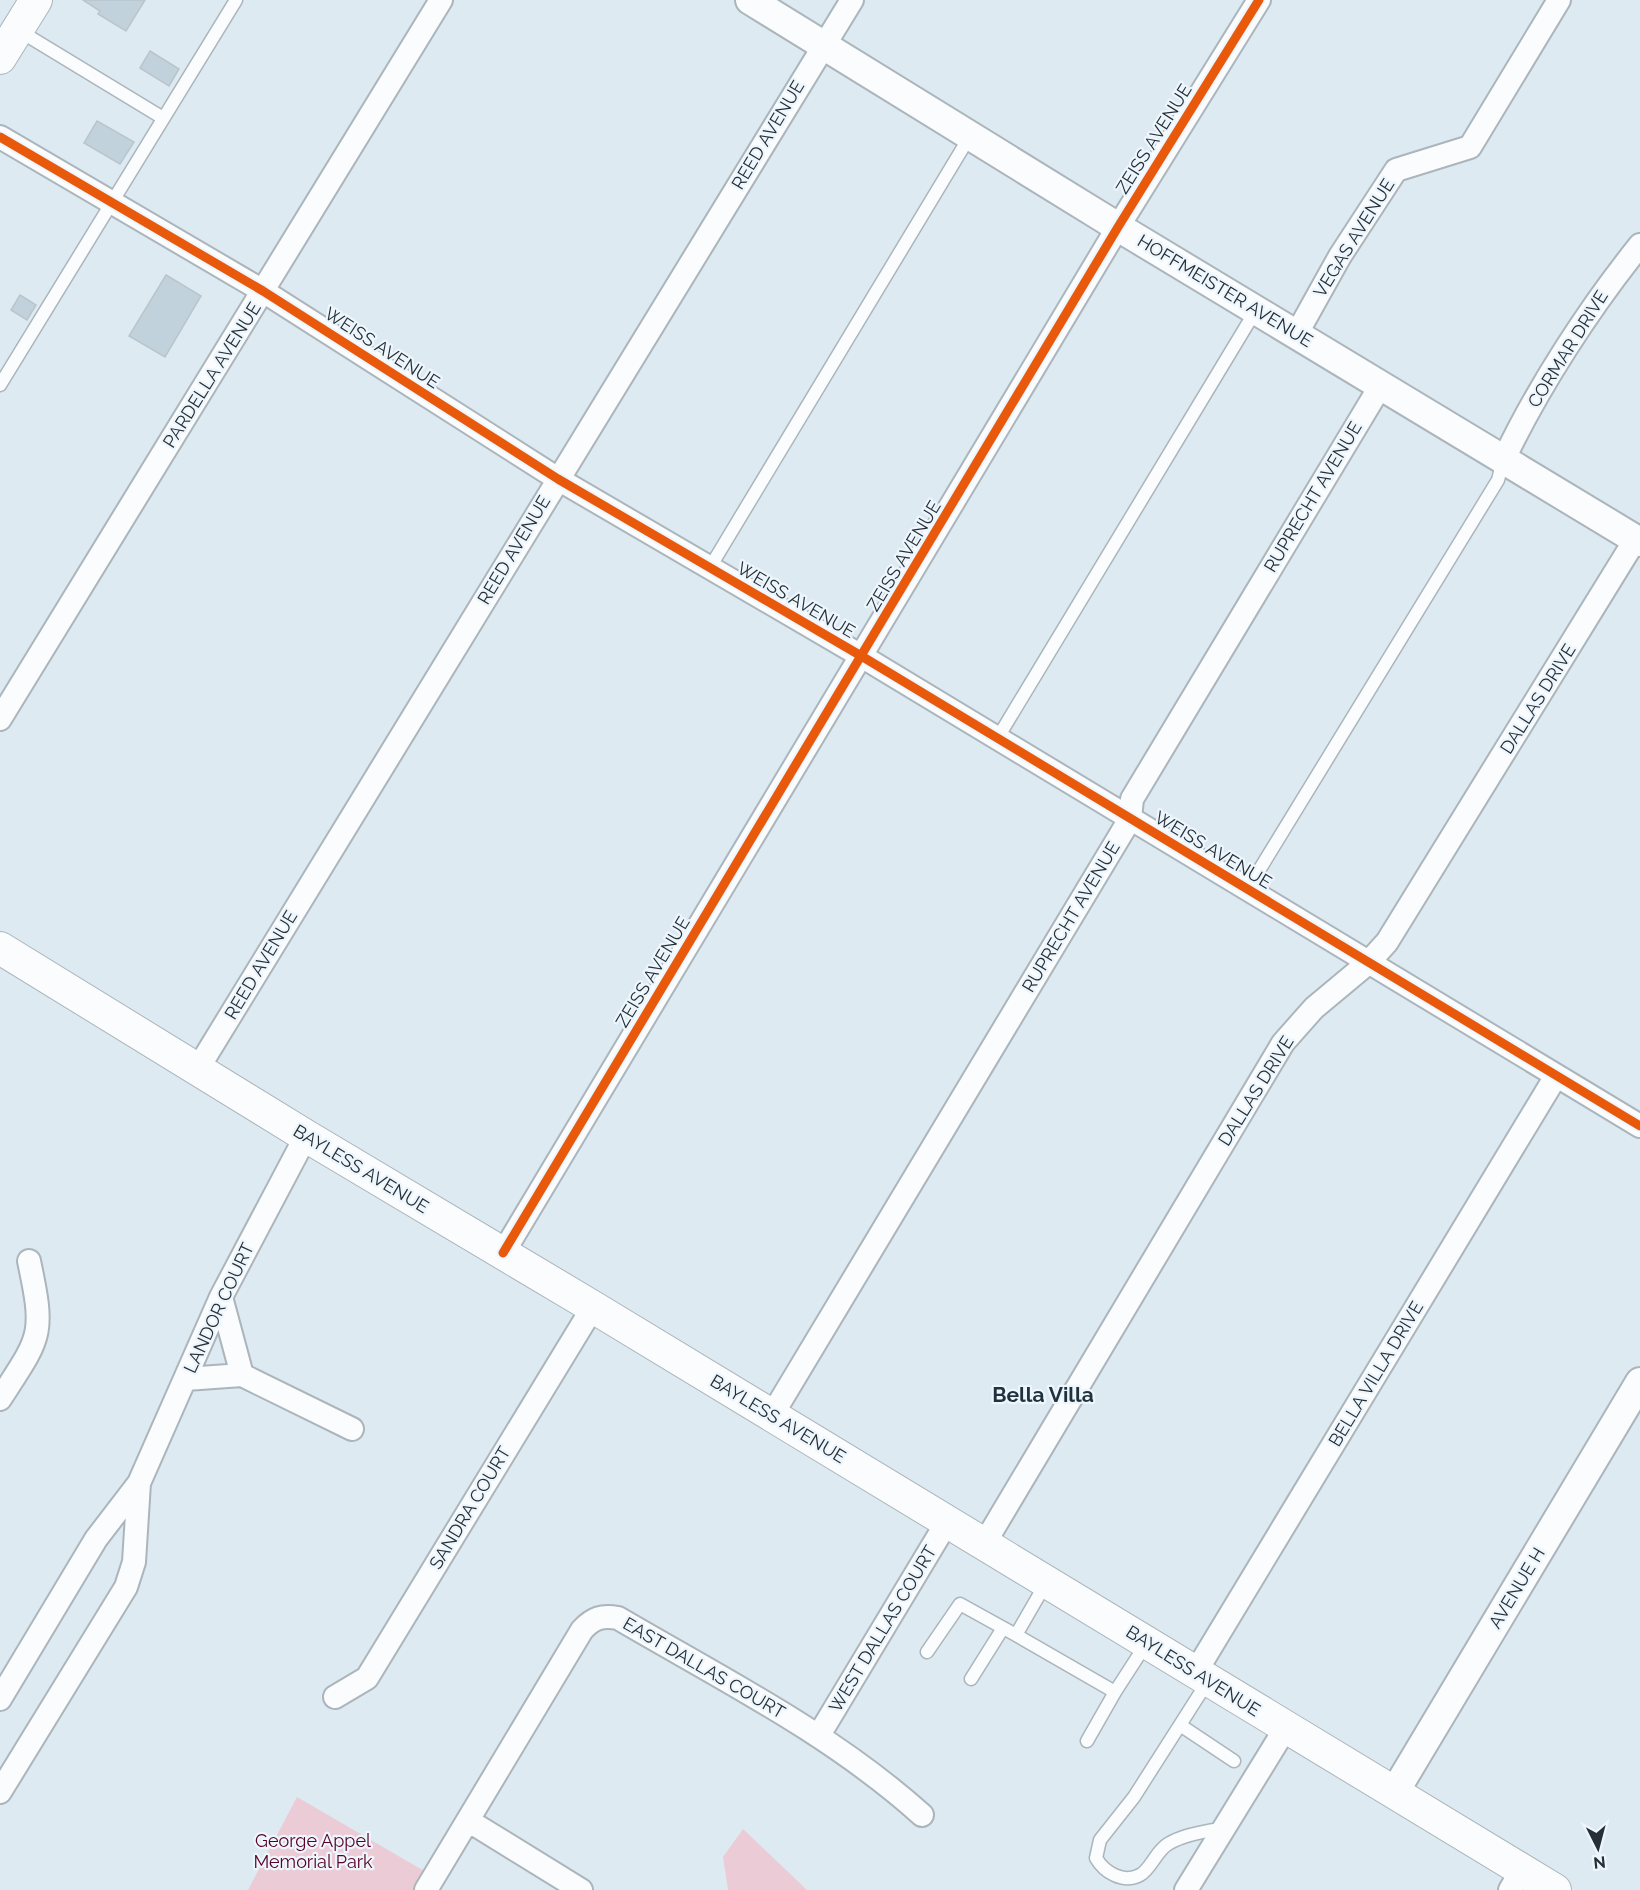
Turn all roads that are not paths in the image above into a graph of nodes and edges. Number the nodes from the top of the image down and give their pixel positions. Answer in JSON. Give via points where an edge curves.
{"nodes":[{"id":1,"x":36,"y":0,"type":"edge"},
{"id":2,"x":236,"y":0,"type":"edge"},
{"id":3,"x":441,"y":0,"type":"edge"},
{"id":4,"x":750,"y":0,"type":"edge"},
{"id":5,"x":852,"y":0,"type":"edge"},
{"id":6,"x":1259,"y":0,"type":"edge"},
{"id":7,"x":1559,"y":0,"type":"edge"},
{"id":8,"x":17,"y":30,"type":"junction"},
{"id":9,"x":823,"y":45,"type":"junction"},
{"id":10,"x":0,"y":58,"type":"edge"},
{"id":11,"x":164,"y":118,"type":"junction"},
{"id":12,"x":971,"y":135,"type":"junction"},
{"id":13,"x":0,"y":137,"type":"edge"},
{"id":14,"x":111,"y":202,"type":"junction"},
{"id":15,"x":1119,"y":227,"type":"junction"},
{"id":16,"x":1640,"y":245,"type":"edge"},
{"id":17,"x":263,"y":291,"type":"junction"},
{"id":18,"x":1256,"y":310,"type":"junction"},
{"id":19,"x":1296,"y":335,"type":"junction"},
{"id":20,"x":0,"y":385,"type":"edge"},
{"id":21,"x":1381,"y":385,"type":"junction"},
{"id":22,"x":1504,"y":459,"type":"junction"},
{"id":23,"x":558,"y":479,"type":"junction"},
{"id":24,"x":1638,"y":541,"type":"edge"},
{"id":25,"x":709,"y":569,"type":"junction"},
{"id":26,"x":862,"y":657,"type":"junction"},
{"id":27,"x":0,"y":719,"type":"edge"},
{"id":28,"x":997,"y":739,"type":"junction"},
{"id":29,"x":1130,"y":819,"type":"junction"},
{"id":30,"x":1247,"y":890,"type":"junction"},
{"id":31,"x":0,"y":948,"type":"edge"},
{"id":32,"x":1368,"y":963,"type":"junction"},
{"id":33,"x":197,"y":1070,"type":"junction"},
{"id":34,"x":1556,"y":1076,"type":"junction"},
{"id":35,"x":1640,"y":1126,"type":"edge"},
{"id":36,"x":306,"y":1136,"type":"junction"},
{"id":37,"x":503,"y":1253,"type":"junction"},
{"id":38,"x":29,"y":1261,"type":"dead end"},
{"id":39,"x":221,"y":1297,"type":"junction"},
{"id":40,"x":593,"y":1307,"type":"junction"},
{"id":41,"x":242,"y":1375,"type":"junction"},
{"id":42,"x":186,"y":1379,"type":"junction"},
{"id":43,"x":1640,"y":1382,"type":"edge"},
{"id":44,"x":0,"y":1399,"type":"edge"},
{"id":45,"x":772,"y":1415,"type":"junction"},
{"id":46,"x":352,"y":1429,"type":"dead end"},
{"id":47,"x":139,"y":1483,"type":"junction"},
{"id":48,"x":947,"y":1522,"type":"junction"},
{"id":49,"x":984,"y":1544,"type":"junction"},
{"id":50,"x":1047,"y":1582,"type":"junction"},
{"id":51,"x":1003,"y":1628,"type":"junction"},
{"id":52,"x":1016,"y":1635,"type":"junction"},
{"id":53,"x":1146,"y":1643,"type":"junction"},
{"id":54,"x":927,"y":1652,"type":"dead end"},
{"id":55,"x":1202,"y":1676,"type":"junction"},
{"id":56,"x":972,"y":1679,"type":"dead end"},
{"id":57,"x":1115,"y":1692,"type":"junction"},
{"id":58,"x":335,"y":1697,"type":"dead end"},
{"id":59,"x":0,"y":1699,"type":"edge"},
{"id":60,"x":1179,"y":1725,"type":"junction"},
{"id":61,"x":1285,"y":1729,"type":"junction"},
{"id":62,"x":819,"y":1735,"type":"junction"},
{"id":63,"x":1087,"y":1741,"type":"dead end"},
{"id":64,"x":1234,"y":1761,"type":"dead end"},
{"id":65,"x":0,"y":1792,"type":"edge"},
{"id":66,"x":1394,"y":1793,"type":"junction"},
{"id":67,"x":922,"y":1815,"type":"dead end"},
{"id":68,"x":469,"y":1821,"type":"junction"},
{"id":69,"x":1224,"y":1828,"type":"junction"},
{"id":70,"x":1516,"y":1880,"type":"edge"},
{"id":71,"x":426,"y":1890,"type":"edge"},
{"id":72,"x":582,"y":1890,"type":"edge"},
{"id":73,"x":1186,"y":1890,"type":"edge"},
{"id":74,"x":1555,"y":1890,"type":"edge"}],
"edges":[{"from":1,"to":8,"type":"main road"},
{"from":2,"to":11,"type":"lane"},
{"from":3,"to":17,"type":"street","name":"PARDELLA AVENUE"},
{"from":4,"to":9,"type":"street","name":"HOFFMEISTER AVENUE"},
{"from":5,"to":9,"type":"street","name":"REED AVENUE"},
{"from":6,"to":15,"type":"street","name":"ZEISS AVENUE"},
{"from":7,"to":19,"type":"street","name":"VEGAS AVENUE","via":[[1470,147],[1396,170]]},
{"from":8,"to":10,"type":"main road"},
{"from":8,"to":11,"type":"lane"},
{"from":9,"to":12,"type":"street","name":"HOFFMEISTER AVENUE"},
{"from":9,"to":23,"type":"street","name":"REED AVENUE"},
{"from":11,"to":14,"type":"lane"},
{"from":12,"to":15,"type":"street","name":"HOFFMEISTER AVENUE"},
{"from":12,"to":25,"type":"lane"},
{"from":13,"to":14,"type":"street","name":"WEISS AVENUE"},
{"from":14,"to":17,"type":"street","name":"WEISS AVENUE"},
{"from":14,"to":20,"type":"lane"},
{"from":15,"to":18,"type":"street","name":"HOFFMEISTER AVENUE"},
{"from":15,"to":26,"type":"street","name":"ZEISS AVENUE"},
{"from":16,"to":22,"type":"street","name":"CORMAR DRIVE","via":[[1604,290],[1516,432]]},
{"from":17,"to":23,"type":"street","name":"WEISS AVENUE"},
{"from":17,"to":27,"type":"street","name":"PARDELLA AVENUE"},
{"from":18,"to":19,"type":"street","name":"HOFFMEISTER AVENUE"},
{"from":18,"to":28,"type":"lane"},
{"from":19,"to":21,"type":"street","name":"HOFFMEISTER AVENUE"},
{"from":21,"to":22,"type":"street","name":"HOFFMEISTER AVENUE"},
{"from":21,"to":29,"type":"street","name":"RUPRECHT AVENUE","via":[[1132,799]]},
{"from":22,"to":24,"type":"street","name":"HOFFMEISTER AVENUE"},
{"from":22,"to":30,"type":"lane","via":[[1498,480]]},
{"from":23,"to":25,"type":"street","name":"WEISS AVENUE"},
{"from":23,"to":33,"type":"street","name":"REED AVENUE"},
{"from":24,"to":32,"type":"street","name":"DALLAS DRIVE","via":[[1387,942]]},
{"from":25,"to":26,"type":"street","name":"WEISS AVENUE"},
{"from":26,"to":28,"type":"street","name":"WEISS AVENUE"},
{"from":26,"to":37,"type":"street","name":"ZEISS AVENUE"},
{"from":28,"to":29,"type":"street","name":"WEISS AVENUE"},
{"from":29,"to":30,"type":"street","name":"WEISS AVENUE"},
{"from":29,"to":45,"type":"street","name":"RUPRECHT AVENUE"},
{"from":30,"to":32,"type":"street","name":"WEISS AVENUE"},
{"from":31,"to":33,"type":"main road","name":"BAYLESS AVENUE"},
{"from":32,"to":34,"type":"street","name":"WEISS AVENUE"},
{"from":32,"to":49,"type":"street","name":"DALLAS DRIVE","via":[[1314,1008],[1283,1043]]},
{"from":33,"to":36,"type":"main road","name":"BAYLESS AVENUE"},
{"from":34,"to":35,"type":"street","name":"WEISS AVENUE"},
{"from":34,"to":55,"type":"street","name":"BELLA VILLA DRIVE"},
{"from":36,"to":37,"type":"main road","name":"BAYLESS AVENUE"},
{"from":36,"to":39,"type":"street","name":"LANDOR COURT"},
{"from":37,"to":40,"type":"main road","name":"BAYLESS AVENUE"},
{"from":38,"to":44,"type":"street","via":[[39,1307],[38,1334]]},
{"from":39,"to":41,"type":"street"},
{"from":39,"to":42,"type":"street","name":"LANDOR COURT"},
{"from":40,"to":45,"type":"main road","name":"BAYLESS AVENUE"},
{"from":40,"to":58,"type":"street","name":"SANDRA COURT","via":[[367,1678]]},
{"from":41,"to":42,"type":"street"},
{"from":41,"to":46,"type":"street"},
{"from":42,"to":47,"type":"street","name":"LANDOR COURT"},
{"from":43,"to":66,"type":"street","name":"AVENUE H"},
{"from":45,"to":48,"type":"main road","name":"BAYLESS AVENUE"},
{"from":47,"to":59,"type":"street","name":"LANDOR COURT","via":[[96,1539]]},
{"from":47,"to":65,"type":"street","name":"LANDOR COURT","via":[[134,1562],[126,1587]]},
{"from":48,"to":49,"type":"main road","name":"BAYLESS AVENUE"},
{"from":48,"to":62,"type":"street","name":"WEST DALLAS COURT"},
{"from":49,"to":50,"type":"main road","name":"BAYLESS AVENUE"},
{"from":50,"to":52,"type":"lane"},
{"from":50,"to":53,"type":"main road","name":"BAYLESS AVENUE"},
{"from":51,"to":52,"type":"lane"},
{"from":51,"to":54,"type":"lane","via":[[960,1604]]},
{"from":51,"to":56,"type":"lane"},
{"from":52,"to":57,"type":"lane"},
{"from":53,"to":55,"type":"main road","name":"BAYLESS AVENUE"},
{"from":53,"to":57,"type":"lane"},
{"from":55,"to":60,"type":"lane"},
{"from":55,"to":61,"type":"main road","name":"BAYLESS AVENUE"},
{"from":57,"to":63,"type":"lane"},
{"from":60,"to":64,"type":"lane"},
{"from":60,"to":69,"type":"lane","via":[[1134,1797],[1100,1840],[1096,1858],[1102,1869],[1120,1878],[1140,1875],[1169,1844]]},
{"from":61,"to":66,"type":"main road","name":"BAYLESS AVENUE"},
{"from":61,"to":69,"type":"street"},
{"from":62,"to":67,"type":"street","name":"EAST DALLAS COURT"},
{"from":62,"to":68,"type":"street","name":"EAST DALLAS COURT","via":[[618,1618],[596,1618],[582,1630]]},
{"from":66,"to":70,"type":"main road","name":"BAYLESS AVENUE"},
{"from":68,"to":71,"type":"street","name":"EAST DALLAS COURT"},
{"from":68,"to":72,"type":"street"},
{"from":69,"to":73,"type":"street"},
{"from":70,"to":74,"type":"main road","name":"BAYLESS AVENUE"}]}
